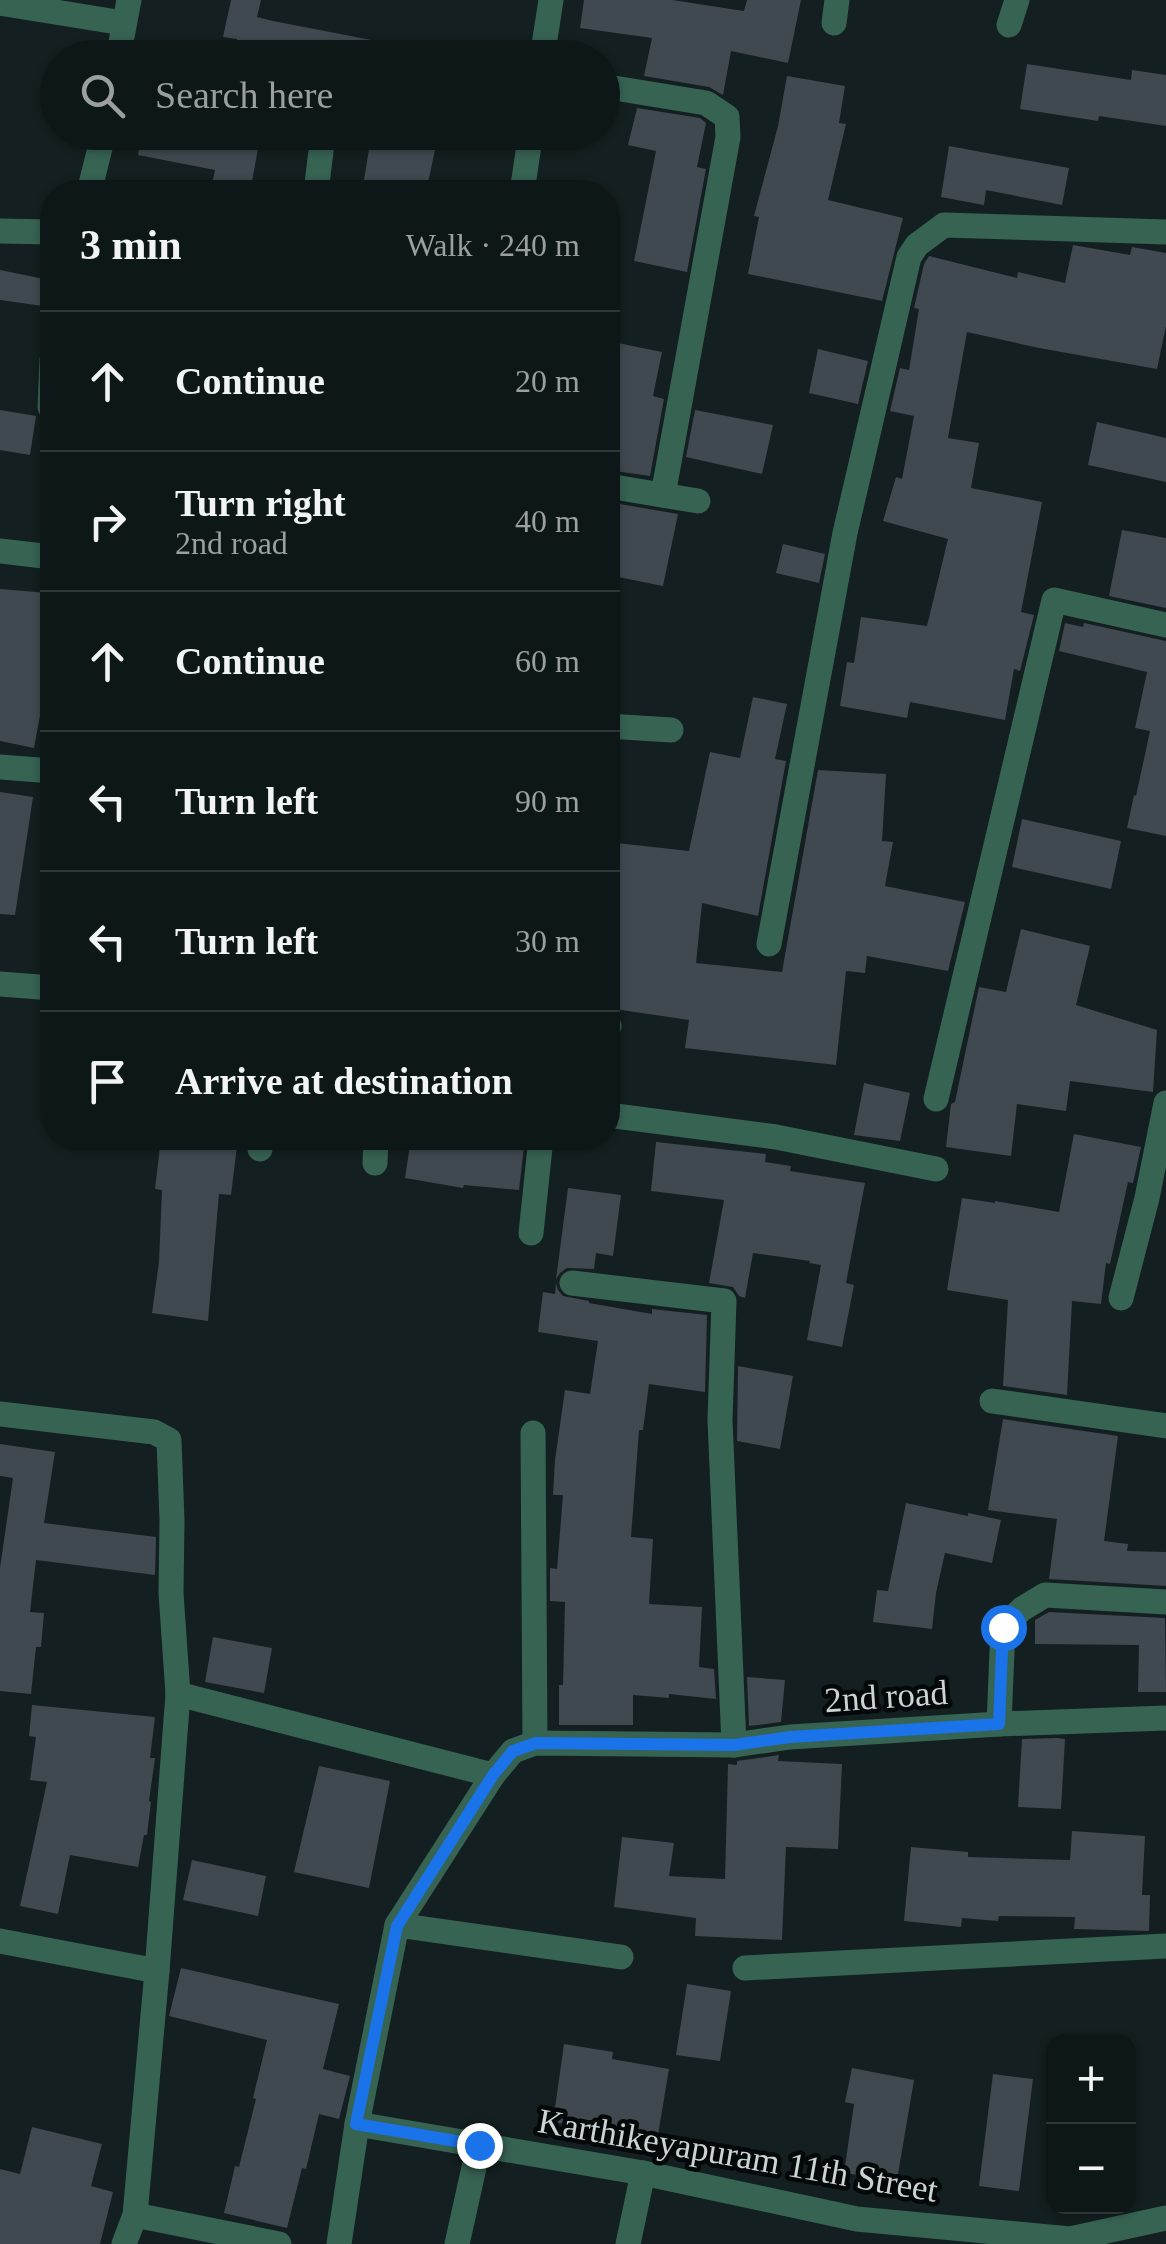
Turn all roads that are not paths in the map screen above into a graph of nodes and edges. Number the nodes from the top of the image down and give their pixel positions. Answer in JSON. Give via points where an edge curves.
{"nodes":[{"id":1,"x":551,"y":0,"type":"edge"},
{"id":2,"x":0,"y":4,"type":"edge"},
{"id":3,"x":126,"y":12,"type":"edge"},
{"id":4,"x":121,"y":40,"type":"edge"},
{"id":5,"x":545,"y":40,"type":"edge"},
{"id":6,"x":620,"y":89,"type":"edge"},
{"id":7,"x":99,"y":150,"type":"edge"},
{"id":8,"x":321,"y":150,"type":"edge"},
{"id":9,"x":528,"y":150,"type":"edge"},
{"id":10,"x":91,"y":180,"type":"edge"},
{"id":11,"x":318,"y":180,"type":"edge"},
{"id":12,"x":524,"y":180,"type":"edge"},
{"id":13,"x":0,"y":230,"type":"edge"},
{"id":14,"x":40,"y":232,"type":"edge"},
{"id":15,"x":1166,"y":232,"type":"edge"},
{"id":16,"x":620,"y":488,"type":"edge"},
{"id":17,"x":663,"y":495,"type":"junction"},
{"id":18,"x":698,"y":501,"type":"dead end"},
{"id":19,"x":0,"y":551,"type":"edge"},
{"id":20,"x":40,"y":556,"type":"edge"},
{"id":21,"x":1166,"y":624,"type":"edge"},
{"id":22,"x":620,"y":727,"type":"edge"},
{"id":23,"x":671,"y":730,"type":"dead end"},
{"id":24,"x":0,"y":766,"type":"edge"},
{"id":25,"x":40,"y":770,"type":"edge"},
{"id":26,"x":769,"y":944,"type":"dead end"},
{"id":27,"x":0,"y":984,"type":"edge"},
{"id":28,"x":40,"y":987,"type":"edge"},
{"id":29,"x":936,"y":1099,"type":"dead end"},
{"id":30,"x":1166,"y":1103,"type":"edge"},
{"id":31,"x":620,"y":1117,"type":"edge"},
{"id":32,"x":540,"y":1150,"type":"edge"},
{"id":33,"x":936,"y":1169,"type":"dead end"},
{"id":34,"x":1156,"y":1199,"type":"edge"},
{"id":35,"x":531,"y":1232,"type":"dead end"},
{"id":36,"x":572,"y":1283,"type":"dead end"},
{"id":37,"x":1122,"y":1298,"type":"dead end"},
{"id":38,"x":992,"y":1401,"type":"dead end"},
{"id":39,"x":0,"y":1414,"type":"edge"},
{"id":40,"x":1166,"y":1426,"type":"edge"},
{"id":41,"x":533,"y":1433,"type":"dead end"},
{"id":42,"x":1166,"y":1602,"type":"edge"},
{"id":43,"x":178,"y":1694,"type":"junction"},
{"id":44,"x":1166,"y":1718,"type":"edge"},
{"id":45,"x":999,"y":1724,"type":"junction"},
{"id":46,"x":536,"y":1743,"type":"junction"},
{"id":47,"x":734,"y":1745,"type":"junction"},
{"id":48,"x":493,"y":1775,"type":"junction"},
{"id":49,"x":397,"y":1926,"type":"junction"},
{"id":50,"x":0,"y":1941,"type":"edge"},
{"id":51,"x":1166,"y":1946,"type":"edge"},
{"id":52,"x":620,"y":1958,"type":"dead end"},
{"id":53,"x":745,"y":1968,"type":"dead end"},
{"id":54,"x":157,"y":1971,"type":"junction"},
{"id":55,"x":356,"y":2124,"type":"junction"},
{"id":56,"x":479,"y":2145,"type":"junction"},
{"id":57,"x":643,"y":2173,"type":"junction"},
{"id":58,"x":136,"y":2214,"type":"junction"},
{"id":59,"x":1166,"y":2218,"type":"edge"},
{"id":60,"x":855,"y":2232,"type":"edge"},
{"id":61,"x":124,"y":2244,"type":"edge"},
{"id":62,"x":279,"y":2244,"type":"edge"},
{"id":63,"x":339,"y":2244,"type":"edge"},
{"id":64,"x":457,"y":2244,"type":"edge"},
{"id":65,"x":628,"y":2244,"type":"edge"}],
"edges":[{"from":1,"to":5,"type":"street"},
{"from":2,"to":3,"type":"street"},
{"from":3,"to":4,"type":"street"},
{"from":6,"to":17,"type":"street","via":[[706,103],[728,117]]},
{"from":7,"to":10,"type":"street"},
{"from":8,"to":11,"type":"street"},
{"from":9,"to":12,"type":"street"},
{"from":13,"to":14,"type":"street"},
{"from":15,"to":26,"type":"street","via":[[944,225],[909,258],[845,533]]},
{"from":16,"to":17,"type":"street"},
{"from":17,"to":18,"type":"street"},
{"from":19,"to":20,"type":"street"},
{"from":21,"to":29,"type":"street","via":[[1054,600]]},
{"from":22,"to":23,"type":"street"},
{"from":24,"to":25,"type":"street"},
{"from":27,"to":28,"type":"street"},
{"from":30,"to":34,"type":"street"},
{"from":31,"to":33,"type":"street"},
{"from":32,"to":35,"type":"street"},
{"from":34,"to":37,"type":"street"},
{"from":36,"to":47,"type":"street","via":[[724,1301],[720,1420]]},
{"from":38,"to":40,"type":"street"},
{"from":39,"to":43,"type":"street","via":[[154,1432],[169,1440]]},
{"from":41,"to":46,"type":"street"},
{"from":42,"to":45,"type":"street","via":[[1045,1595],[1022,1609],[1003,1627]]},
{"from":43,"to":48,"type":"street"},
{"from":43,"to":54,"type":"street"},
{"from":44,"to":45,"type":"street","name":"2nd road"},
{"from":45,"to":47,"type":"street","name":"2nd road"},
{"from":46,"to":47,"type":"street","name":"2nd road"},
{"from":46,"to":48,"type":"street","via":[[513,1751]]},
{"from":48,"to":49,"type":"street"},
{"from":49,"to":52,"type":"street"},
{"from":49,"to":55,"type":"street"},
{"from":50,"to":54,"type":"street"},
{"from":51,"to":53,"type":"street"},
{"from":54,"to":58,"type":"street"},
{"from":55,"to":56,"type":"street","name":"Karthikeyapuram 11th Street"},
{"from":55,"to":63,"type":"street"},
{"from":56,"to":57,"type":"street","name":"Karthikeyapuram 11th Street"},
{"from":56,"to":64,"type":"street"},
{"from":57,"to":60,"type":"street","name":"Karthikeyapuram 11th Street"},
{"from":57,"to":65,"type":"street"},
{"from":58,"to":61,"type":"street"},
{"from":58,"to":62,"type":"street"},
{"from":59,"to":60,"type":"street","name":"Karthikeyapuram 11th Street","via":[[1070,2239]]}]}
